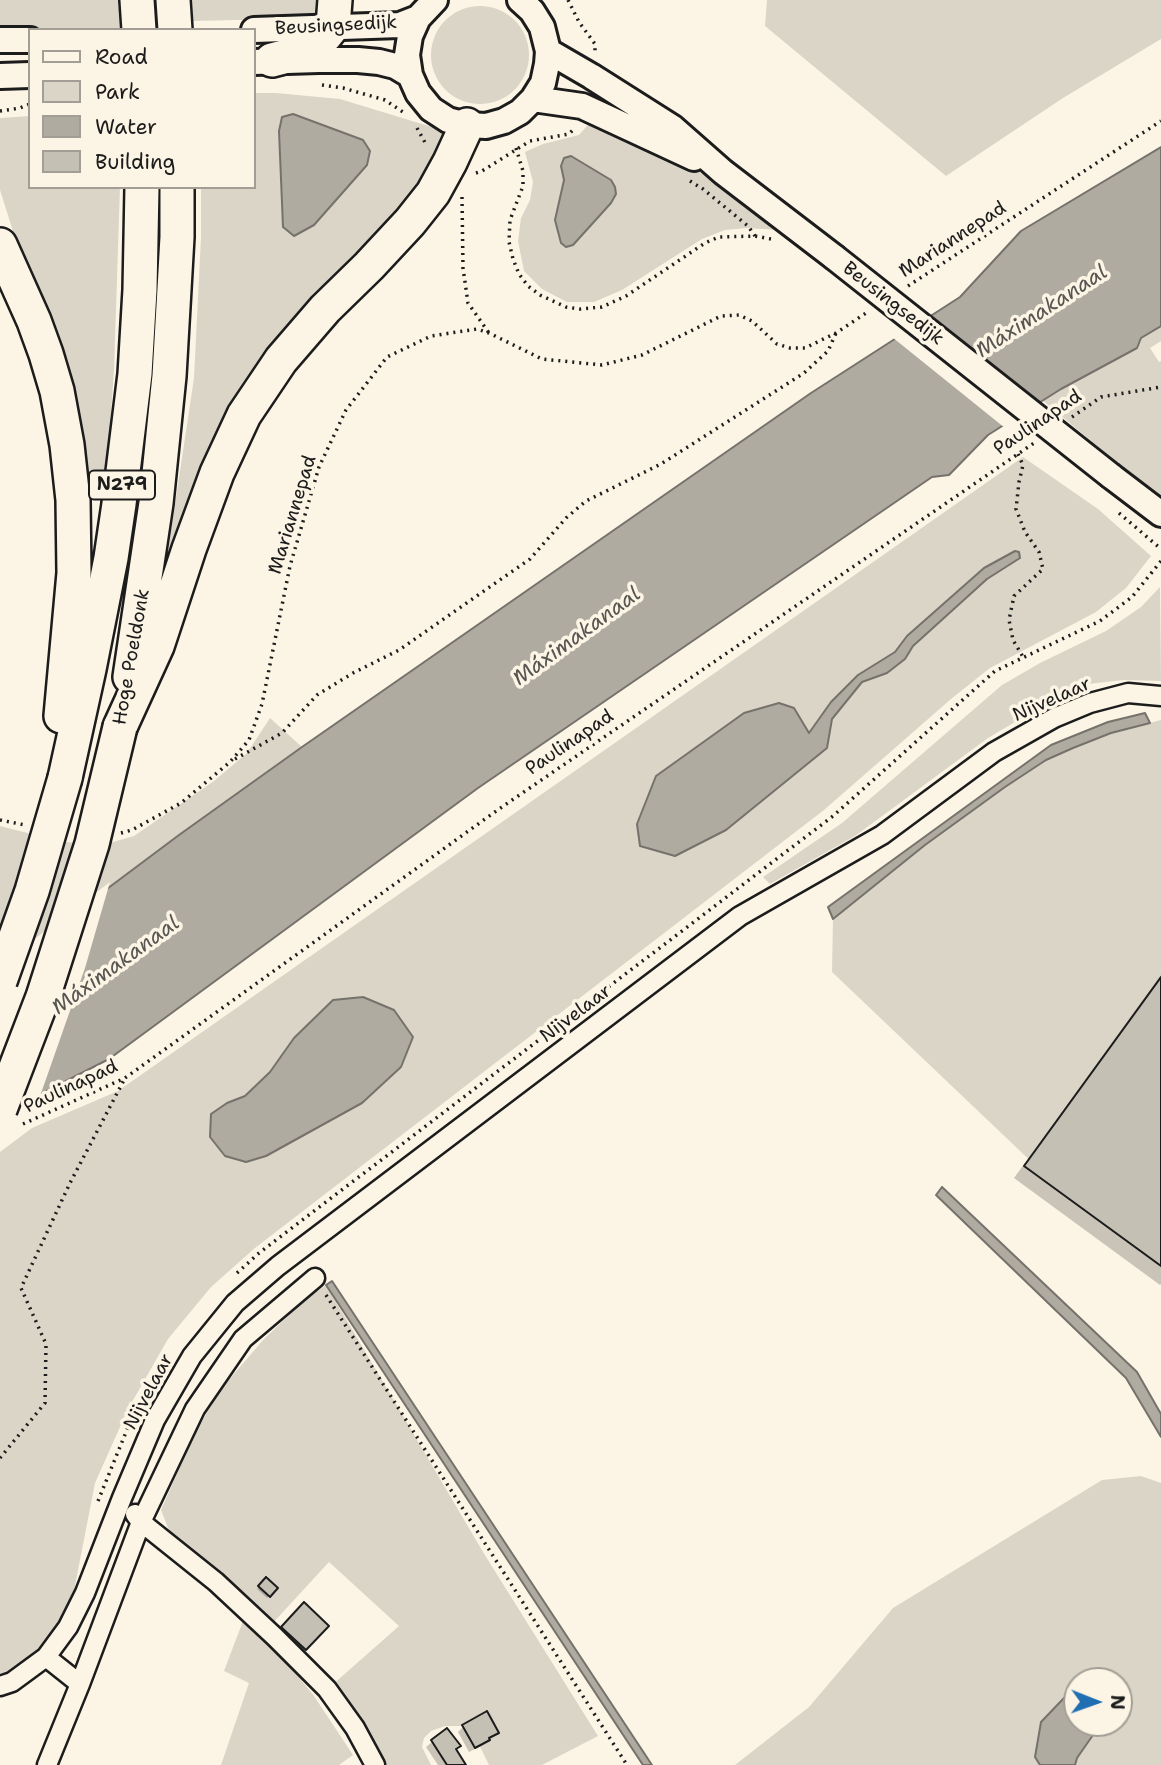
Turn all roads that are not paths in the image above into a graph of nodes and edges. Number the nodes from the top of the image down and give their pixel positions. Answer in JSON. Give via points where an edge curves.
{"nodes":[{"id":1,"x":520,"y":0,"type":"edge"},
{"id":2,"x":427,"y":9,"type":"edge"},
{"id":3,"x":334,"y":13,"type":"edge"},
{"id":4,"x":256,"y":30,"type":"edge"},
{"id":5,"x":0,"y":40,"type":"edge"},
{"id":6,"x":28,"y":40,"type":"edge"},
{"id":7,"x":548,"y":51,"type":"junction"},
{"id":8,"x":263,"y":61,"type":"edge"},
{"id":9,"x":28,"y":75,"type":"edge"},
{"id":10,"x":410,"y":75,"type":"junction"},
{"id":11,"x":0,"y":76,"type":"edge"},
{"id":12,"x":533,"y":99,"type":"junction"},
{"id":13,"x":467,"y":125,"type":"junction"},
{"id":14,"x":723,"y":172,"type":"junction"},
{"id":15,"x":142,"y":189,"type":"edge"},
{"id":16,"x":177,"y":189,"type":"edge"},
{"id":17,"x":0,"y":245,"type":"edge"},
{"id":18,"x":1161,"y":514,"type":"edge"},
{"id":19,"x":1161,"y":696,"type":"edge"},
{"id":20,"x":120,"y":727,"type":"junction"},
{"id":21,"x":65,"y":778,"type":"junction"},
{"id":22,"x":0,"y":981,"type":"edge"},
{"id":23,"x":12,"y":1117,"type":"edge"},
{"id":24,"x":316,"y":1278,"type":"road end"},
{"id":25,"x":122,"y":1498,"type":"junction"},
{"id":26,"x":141,"y":1522,"type":"junction"},
{"id":27,"x":47,"y":1657,"type":"junction"},
{"id":28,"x":80,"y":1684,"type":"junction"},
{"id":29,"x":0,"y":1686,"type":"edge"},
{"id":30,"x":47,"y":1765,"type":"edge"},
{"id":31,"x":375,"y":1765,"type":"edge"}],
"edges":[{"from":1,"to":7,"type":"street","via":[[542,27]]},
{"from":2,"to":3,"type":"street","name":"Beusingsedijk","via":[[400,25]]},
{"from":2,"to":10,"type":"street","via":[[410,36]]},
{"from":3,"to":4,"type":"street","name":"Beusingsedijk"},
{"from":3,"to":8,"type":"highway","via":[[326,36],[315,44]]},
{"from":5,"to":6,"type":"street"},
{"from":7,"to":12,"type":"street","via":[[543,83]]},
{"from":7,"to":14,"type":"street","name":"Beusingsedijk","via":[[673,128]]},
{"from":8,"to":10,"type":"street","name":"Beusingsedijk","via":[[379,62]]},
{"from":9,"to":11,"type":"street"},
{"from":10,"to":13,"type":"street","via":[[431,108],[448,120]]},
{"from":12,"to":13,"type":"street","via":[[504,121]]},
{"from":12,"to":14,"type":"street","name":"Beusingsedijk","via":[[582,106]]},
{"from":13,"to":20,"type":"highway","number":"N279","via":[[467,171],[433,193],[325,309],[281,360],[244,415],[217,473],[158,646]]},
{"from":14,"to":18,"type":"street","name":"Beusingsedijk","bridge":true},
{"from":15,"to":21,"type":"highway","name":"Hoge Poeldonk","number":"N279","via":[[135,374],[120,504]]},
{"from":16,"to":20,"type":"highway","name":"Hoge Poeldonk","number":"N279","via":[[169,376],[156,503]]},
{"from":17,"to":21,"type":"highway","number":"N279","via":[[47,354],[67,445],[74,573],[61,723]]},
{"from":19,"to":25,"type":"street","name":"Nijvelaar","via":[[1128,693],[1090,703],[994,752],[882,835],[740,916],[278,1266],[235,1303],[192,1356],[155,1420]]},
{"from":20,"to":23,"type":"highway","name":"Hoge Poeldonk","number":"N279","bridge":true,"via":[[92,844],[43,996]]},
{"from":21,"to":22,"type":"highway","name":"Hoge Poeldonk","number":"N279","bridge":true},
{"from":24,"to":26,"type":"street","via":[[243,1339],[195,1409]]},
{"from":25,"to":26,"type":"street"},
{"from":25,"to":27,"type":"street","name":"Nijvelaar","via":[[85,1593]]},
{"from":26,"to":28,"type":"street"},
{"from":26,"to":31,"type":"street","via":[[226,1591],[327,1689]]},
{"from":27,"to":28,"type":"street"},
{"from":27,"to":29,"type":"street","name":"Nijvelaar"},
{"from":28,"to":30,"type":"street"}]}
